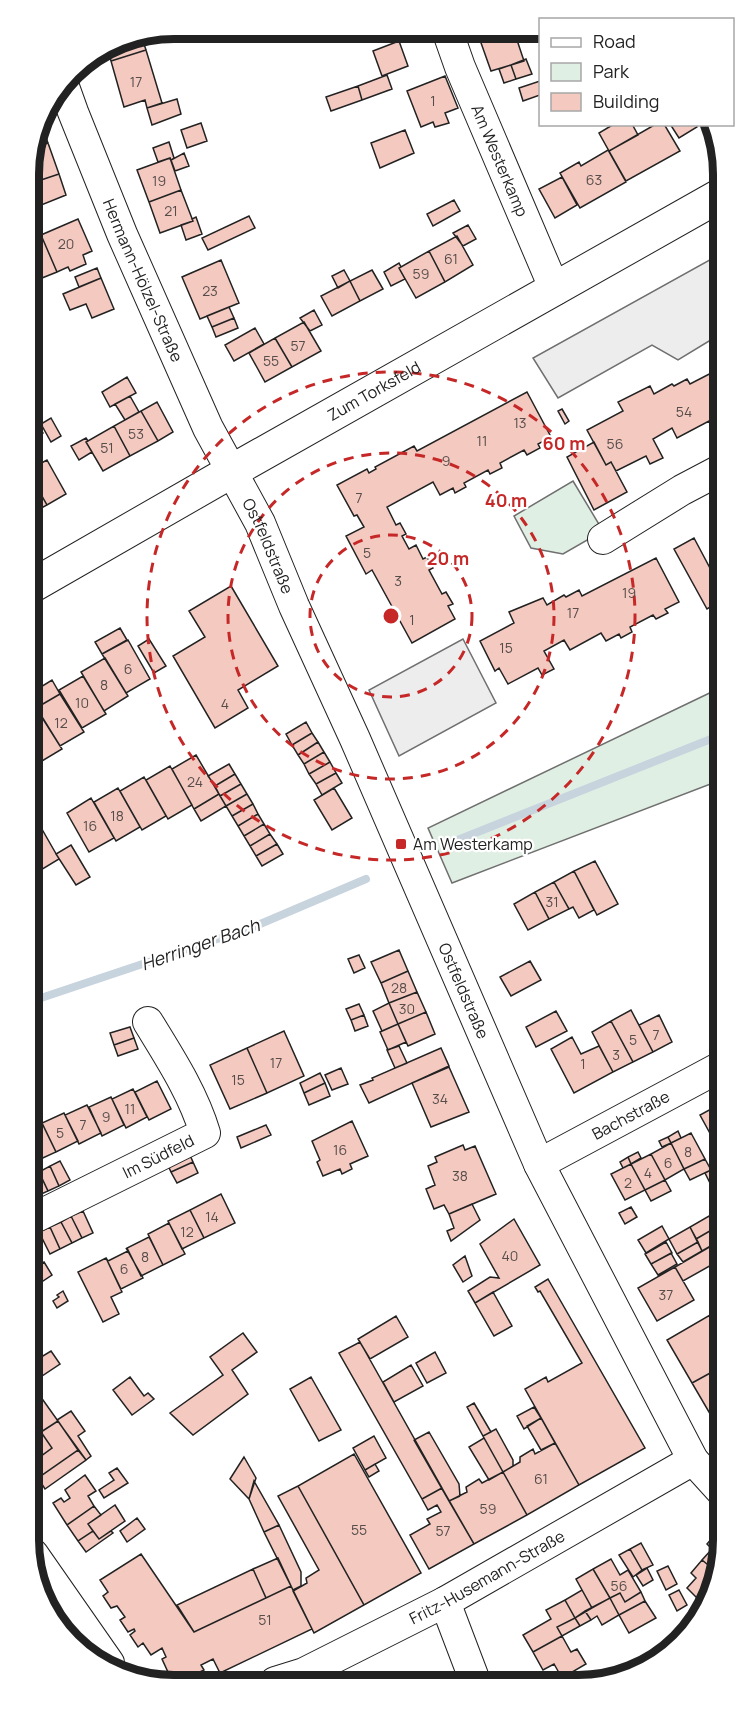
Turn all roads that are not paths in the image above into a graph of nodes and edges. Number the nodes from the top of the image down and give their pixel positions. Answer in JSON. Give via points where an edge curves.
{"nodes":[{"id":1,"x":450,"y":39,"type":"edge"},
{"id":2,"x":66,"y":93,"type":"edge"},
{"id":3,"x":713,"y":200,"type":"edge"},
{"id":4,"x":555,"y":290,"type":"junction"},
{"id":5,"x":232,"y":471,"type":"junction"},
{"id":6,"x":713,"y":474,"type":"edge"},
{"id":7,"x":603,"y":539,"type":"dead end"},
{"id":8,"x":39,"y":582,"type":"edge"},
{"id":9,"x":148,"y":1022,"type":"dead end"},
{"id":10,"x":713,"y":1071,"type":"edge"},
{"id":11,"x":539,"y":1164,"type":"junction"},
{"id":12,"x":39,"y":1215,"type":"edge"},
{"id":13,"x":693,"y":1460,"type":"junction"},
{"id":14,"x":713,"y":1482,"type":"edge"},
{"id":15,"x":42,"y":1567,"type":"edge"},
{"id":16,"x":445,"y":1602,"type":"junction"},
{"id":17,"x":102,"y":1654,"type":"edge"},
{"id":18,"x":298,"y":1675,"type":"edge"},
{"id":19,"x":473,"y":1675,"type":"edge"}],
"edges":[{"from":1,"to":4,"type":"street","name":"Am Westerkamp"},
{"from":2,"to":5,"type":"street","name":"Hermann-Hölzel-Straße","via":[[122,234],[208,428]]},
{"from":3,"to":4,"type":"main road","name":"Zum Torksfeld"},
{"from":4,"to":5,"type":"main road","name":"Zum Torksfeld"},
{"from":5,"to":8,"type":"main road","name":"Zum Torksfeld"},
{"from":5,"to":11,"type":"street","name":"Ostfeldstraße","via":[[260,522]]},
{"from":6,"to":7,"type":"street"},
{"from":9,"to":12,"type":"street","name":"Im Südfeld","via":[[181,1076],[205,1133]]},
{"from":10,"to":11,"type":"street","name":"Bachstraße"},
{"from":11,"to":13,"type":"street","name":"Ostfeldstraße"},
{"from":13,"to":14,"type":"street","name":"Ostfeldstraße"},
{"from":13,"to":16,"type":"street","name":"Fritz-Husemann-Straße"},
{"from":15,"to":17,"type":"street"},
{"from":16,"to":18,"type":"street","name":"Fritz-Husemann-Straße"},
{"from":16,"to":19,"type":"street"}]}
